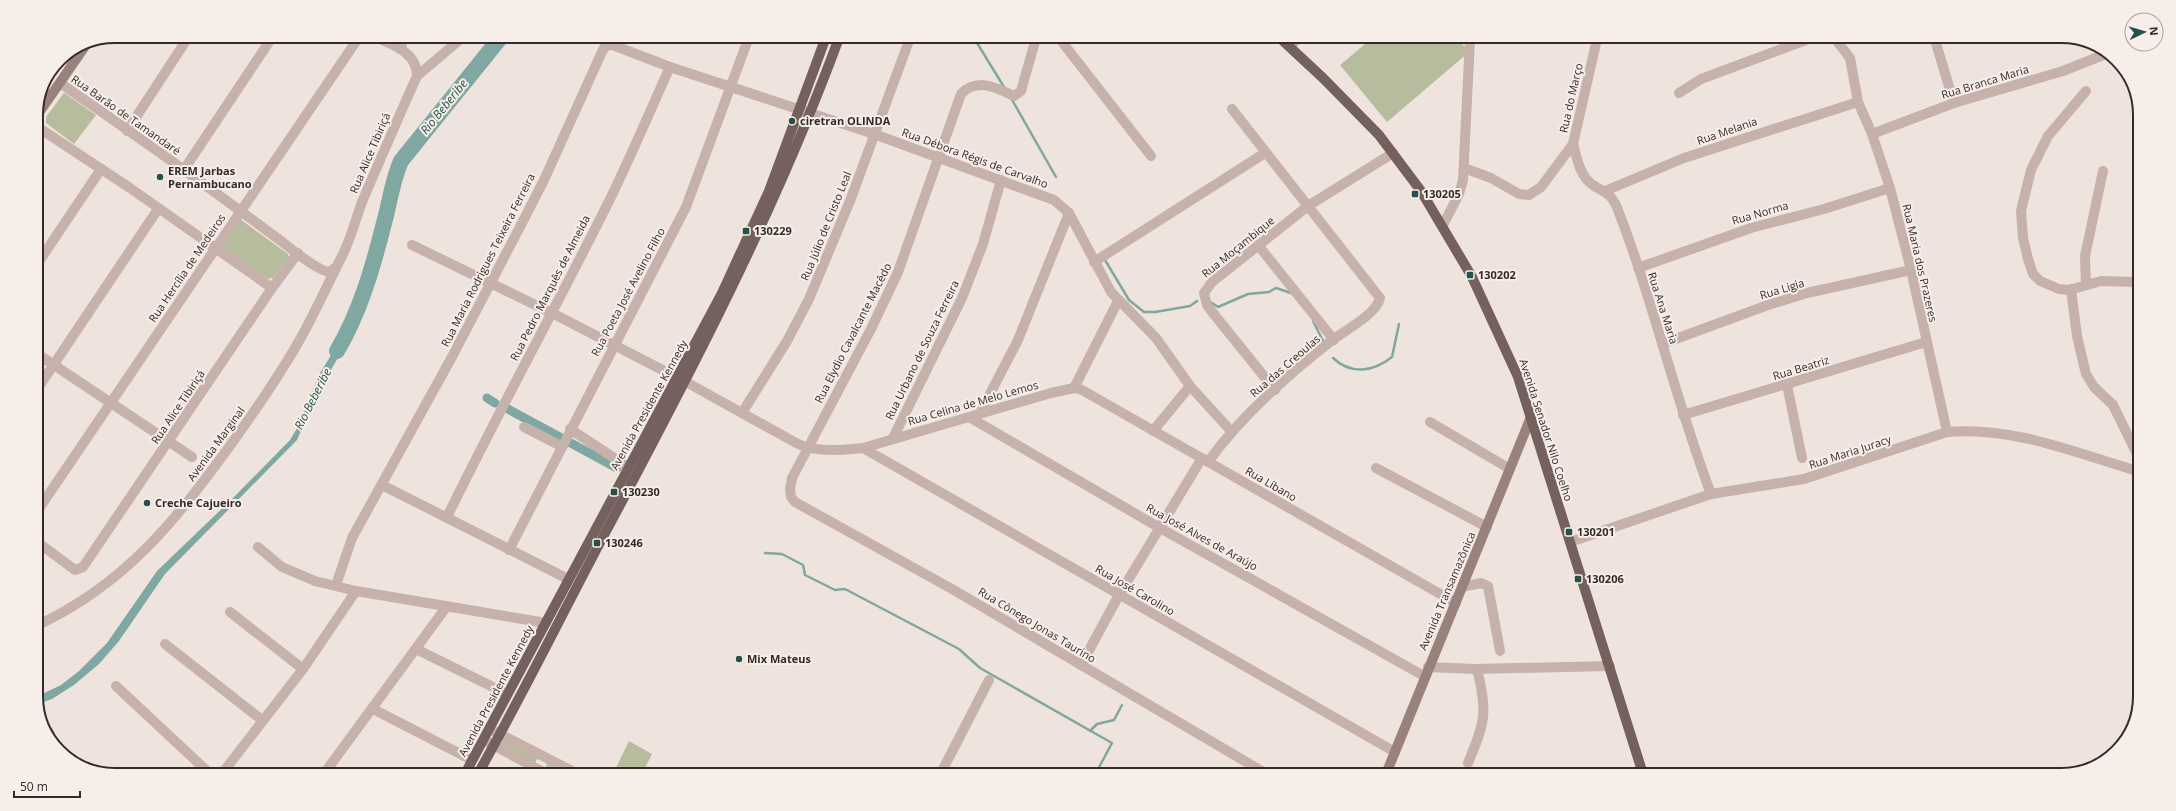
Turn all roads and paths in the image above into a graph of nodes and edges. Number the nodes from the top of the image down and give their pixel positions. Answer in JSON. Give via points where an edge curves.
{"nodes":[{"id":1,"x":184,"y":43,"type":"edge"},
{"id":2,"x":269,"y":43,"type":"edge"},
{"id":3,"x":354,"y":43,"type":"edge"},
{"id":4,"x":388,"y":43,"type":"edge"},
{"id":5,"x":401,"y":43,"type":"edge"},
{"id":6,"x":456,"y":43,"type":"edge"},
{"id":7,"x":748,"y":43,"type":"edge"},
{"id":8,"x":824,"y":43,"type":"edge"},
{"id":9,"x":837,"y":43,"type":"edge"},
{"id":10,"x":908,"y":43,"type":"edge"},
{"id":11,"x":1035,"y":43,"type":"edge"},
{"id":12,"x":1063,"y":43,"type":"edge"},
{"id":13,"x":1286,"y":43,"type":"edge"},
{"id":14,"x":1293,"y":43,"type":"edge"},
{"id":15,"x":1470,"y":43,"type":"edge"},
{"id":16,"x":1596,"y":43,"type":"edge"},
{"id":17,"x":1798,"y":43,"type":"edge"},
{"id":18,"x":1838,"y":43,"type":"edge"},
{"id":19,"x":1936,"y":43,"type":"edge"},
{"id":20,"x":610,"y":44,"type":"joint"},
{"id":21,"x":1289,"y":46,"type":"junction"},
{"id":22,"x":402,"y":50,"type":"junction"},
{"id":23,"x":81,"y":52,"type":"edge"},
{"id":24,"x":2102,"y":56,"type":"edge"},
{"id":25,"x":670,"y":67,"type":"junction"},
{"id":26,"x":416,"y":76,"type":"junction"},
{"id":27,"x":60,"y":83,"type":"junction"},
{"id":28,"x":731,"y":87,"type":"junction"},
{"id":29,"x":2086,"y":91,"type":"dead end"},
{"id":30,"x":1680,"y":93,"type":"dead end"},
{"id":31,"x":1858,"y":102,"type":"junction"},
{"id":32,"x":1954,"y":103,"type":"junction"},
{"id":33,"x":43,"y":106,"type":"edge"},
{"id":34,"x":1232,"y":109,"type":"dead end"},
{"id":35,"x":800,"y":110,"type":"junction"},
{"id":36,"x":810,"y":113,"type":"junction"},
{"id":37,"x":43,"y":131,"type":"edge"},
{"id":38,"x":127,"y":131,"type":"junction"},
{"id":39,"x":874,"y":134,"type":"junction"},
{"id":40,"x":1872,"y":134,"type":"junction"},
{"id":41,"x":1573,"y":144,"type":"junction"},
{"id":42,"x":1266,"y":153,"type":"junction"},
{"id":43,"x":1393,"y":153,"type":"junction"},
{"id":44,"x":1151,"y":156,"type":"dead end"},
{"id":45,"x":939,"y":157,"type":"junction"},
{"id":46,"x":1464,"y":168,"type":"junction"},
{"id":47,"x":101,"y":169,"type":"junction"},
{"id":48,"x":183,"y":171,"type":"junction"},
{"id":49,"x":2103,"y":171,"type":"dead end"},
{"id":50,"x":1001,"y":180,"type":"junction"},
{"id":51,"x":1890,"y":188,"type":"junction"},
{"id":52,"x":1605,"y":191,"type":"junction"},
{"id":53,"x":1308,"y":206,"type":"junction"},
{"id":54,"x":158,"y":209,"type":"junction"},
{"id":55,"x":241,"y":211,"type":"junction"},
{"id":56,"x":1069,"y":213,"type":"junction"},
{"id":57,"x":1443,"y":225,"type":"junction"},
{"id":58,"x":412,"y":245,"type":"dead end"},
{"id":59,"x":1258,"y":245,"type":"junction"},
{"id":60,"x":214,"y":248,"type":"junction"},
{"id":61,"x":298,"y":254,"type":"junction"},
{"id":62,"x":43,"y":256,"type":"edge"},
{"id":63,"x":1094,"y":262,"type":"junction"},
{"id":64,"x":335,"y":268,"type":"junction"},
{"id":65,"x":1638,"y":268,"type":"junction"},
{"id":66,"x":1912,"y":270,"type":"junction"},
{"id":67,"x":490,"y":282,"type":"junction"},
{"id":68,"x":2133,"y":282,"type":"edge"},
{"id":69,"x":2086,"y":285,"type":"junction"},
{"id":70,"x":272,"y":288,"type":"junction"},
{"id":71,"x":2071,"y":289,"type":"junction"},
{"id":72,"x":1118,"y":301,"type":"junction"},
{"id":73,"x":552,"y":313,"type":"junction"},
{"id":74,"x":1334,"y":340,"type":"junction"},
{"id":75,"x":1926,"y":342,"type":"junction"},
{"id":76,"x":1662,"y":344,"type":"junction"},
{"id":77,"x":614,"y":345,"type":"junction"},
{"id":78,"x":43,"y":358,"type":"edge"},
{"id":79,"x":54,"y":365,"type":"junction"},
{"id":80,"x":682,"y":380,"type":"junction"},
{"id":81,"x":43,"y":381,"type":"edge"},
{"id":82,"x":1787,"y":385,"type":"junction"},
{"id":83,"x":1190,"y":386,"type":"junction"},
{"id":84,"x":1074,"y":388,"type":"junction"},
{"id":85,"x":1275,"y":390,"type":"junction"},
{"id":86,"x":110,"y":404,"type":"junction"},
{"id":87,"x":742,"y":413,"type":"junction"},
{"id":88,"x":980,"y":413,"type":"junction"},
{"id":89,"x":1683,"y":416,"type":"junction"},
{"id":90,"x":969,"y":417,"type":"junction"},
{"id":91,"x":1531,"y":417,"type":"junction"},
{"id":92,"x":1430,"y":422,"type":"dead end"},
{"id":93,"x":524,"y":427,"type":"dead end"},
{"id":94,"x":1153,"y":431,"type":"junction"},
{"id":95,"x":1231,"y":431,"type":"junction"},
{"id":96,"x":1948,"y":432,"type":"junction"},
{"id":97,"x":893,"y":438,"type":"junction"},
{"id":98,"x":565,"y":439,"type":"junction"},
{"id":99,"x":168,"y":442,"type":"junction"},
{"id":100,"x":2133,"y":446,"type":"edge"},
{"id":101,"x":808,"y":448,"type":"junction"},
{"id":102,"x":863,"y":448,"type":"junction"},
{"id":103,"x":192,"y":457,"type":"dead end"},
{"id":104,"x":1802,"y":458,"type":"dead end"},
{"id":105,"x":1205,"y":460,"type":"junction"},
{"id":106,"x":628,"y":467,"type":"junction"},
{"id":107,"x":1376,"y":468,"type":"dead end"},
{"id":108,"x":1510,"y":469,"type":"junction"},
{"id":109,"x":2133,"y":470,"type":"edge"},
{"id":110,"x":382,"y":485,"type":"junction"},
{"id":111,"x":1711,"y":494,"type":"junction"},
{"id":112,"x":794,"y":502,"type":"joint"},
{"id":113,"x":43,"y":503,"type":"edge"},
{"id":114,"x":447,"y":517,"type":"junction"},
{"id":115,"x":1487,"y":527,"type":"junction"},
{"id":116,"x":1160,"y":528,"type":"junction"},
{"id":117,"x":1570,"y":542,"type":"junction"},
{"id":118,"x":43,"y":546,"type":"edge"},
{"id":119,"x":258,"y":547,"type":"dead end"},
{"id":120,"x":509,"y":550,"type":"junction"},
{"id":121,"x":568,"y":579,"type":"junction"},
{"id":122,"x":1462,"y":587,"type":"junction"},
{"id":123,"x":346,"y":588,"type":"junction"},
{"id":124,"x":1119,"y":595,"type":"junction"},
{"id":125,"x":1456,"y":603,"type":"junction"},
{"id":126,"x":446,"y":606,"type":"junction"},
{"id":127,"x":230,"y":612,"type":"dead end"},
{"id":128,"x":546,"y":622,"type":"junction"},
{"id":129,"x":43,"y":623,"type":"edge"},
{"id":130,"x":164,"y":644,"type":"dead end"},
{"id":131,"x":416,"y":649,"type":"junction"},
{"id":132,"x":1500,"y":651,"type":"dead end"},
{"id":133,"x":1081,"y":665,"type":"junction"},
{"id":134,"x":1610,"y":666,"type":"junction"},
{"id":135,"x":303,"y":669,"type":"junction"},
{"id":136,"x":1477,"y":669,"type":"junction"},
{"id":137,"x":1426,"y":672,"type":"junction"},
{"id":138,"x":989,"y":680,"type":"dead end"},
{"id":139,"x":116,"y":686,"type":"dead end"},
{"id":140,"x":507,"y":694,"type":"junction"},
{"id":141,"x":373,"y":708,"type":"junction"},
{"id":142,"x":262,"y":720,"type":"junction"},
{"id":143,"x":490,"y":729,"type":"junction"},
{"id":144,"x":501,"y":734,"type":"junction"},
{"id":145,"x":484,"y":740,"type":"junction"},
{"id":146,"x":494,"y":746,"type":"junction"},
{"id":147,"x":1395,"y":752,"type":"junction"},
{"id":148,"x":545,"y":757,"type":"junction"},
{"id":149,"x":472,"y":760,"type":"junction"},
{"id":150,"x":1468,"y":763,"type":"dead end"},
{"id":151,"x":204,"y":768,"type":"edge"},
{"id":152,"x":226,"y":768,"type":"edge"},
{"id":153,"x":331,"y":768,"type":"edge"},
{"id":154,"x":468,"y":768,"type":"edge"},
{"id":155,"x":482,"y":768,"type":"edge"},
{"id":156,"x":535,"y":768,"type":"edge"},
{"id":157,"x":542,"y":768,"type":"edge"},
{"id":158,"x":566,"y":768,"type":"edge"},
{"id":159,"x":944,"y":768,"type":"edge"},
{"id":160,"x":1256,"y":768,"type":"edge"},
{"id":161,"x":1388,"y":768,"type":"edge"},
{"id":162,"x":1641,"y":768,"type":"edge"}],
"edges":[{"from":1,"to":38,"type":"street"},
{"from":2,"to":48,"type":"street"},
{"from":3,"to":55,"type":"street","name":"Rua Hercília de Medeiros"},
{"from":4,"to":22,"type":"street"},
{"from":5,"to":22,"type":"street"},
{"from":6,"to":26,"type":"street"},
{"from":7,"to":28,"type":"street","name":"Rua Poeta José Avelino Filho"},
{"from":8,"to":35,"type":"main road","name":"Avenida Presidente Kennedy"},
{"from":9,"to":36,"type":"main road","name":"Avenida Presidente Kennedy"},
{"from":10,"to":39,"type":"street","name":"Rua Júlio de Cristo Leal"},
{"from":11,"to":45,"type":"street","name":"Rua Elydio Cavalcante Macêdo","via":[[1021,92],[1014,96],[997,88],[977,85],[961,94]]},
{"from":12,"to":44,"type":"street"},
{"from":13,"to":21,"type":"main road","name":"Avenida Senador Nilo Coelho"},
{"from":14,"to":21,"type":"street"},
{"from":15,"to":46,"type":"street"},
{"from":16,"to":41,"type":"street","name":"Rua do Março"},
{"from":17,"to":30,"type":"street","via":[[1702,79]]},
{"from":18,"to":31,"type":"street","name":"Rua Maria dos Prazeres","via":[[1850,58]]},
{"from":19,"to":32,"type":"street"},
{"from":20,"to":25,"type":"street","name":"Rua Débora Régis de Carvalho"},
{"from":20,"to":67,"type":"street","name":"Rua Maria Rodrigues Teixeira Ferreira","via":[[604,48],[544,180]]},
{"from":21,"to":43,"type":"main road","name":"Avenida Senador Nilo Coelho","via":[[1366,121]]},
{"from":22,"to":26,"type":"street","via":[[412,60],[417,70]]},
{"from":23,"to":27,"type":"street"},
{"from":24,"to":32,"type":"street","name":"Rua Branca Maria","via":[[2063,71]]},
{"from":25,"to":28,"type":"street","name":"Rua Débora Régis de Carvalho"},
{"from":25,"to":73,"type":"street","name":"Rua Pedro Marquês de Almeida","via":[[610,200]]},
{"from":26,"to":64,"type":"street","name":"Rua Alice Tibiriçá","via":[[341,259]]},
{"from":27,"to":33,"type":"street"},
{"from":27,"to":38,"type":"street","name":"Rua Barão de Tamandaré"},
{"from":28,"to":35,"type":"street","name":"Rua Débora Régis de Carvalho"},
{"from":28,"to":77,"type":"street","name":"Rua Poeta José Avelino Filho","via":[[686,207]]},
{"from":29,"to":71,"type":"street","via":[[2044,142],[2031,170],[2021,211],[2023,238],[2033,274],[2047,286]]},
{"from":31,"to":40,"type":"street","name":"Rua Maria dos Prazeres"},
{"from":31,"to":52,"type":"street","name":"Rua Melania","via":[[1684,158]]},
{"from":32,"to":40,"type":"street","name":"Rua Branca Maria"},
{"from":34,"to":42,"type":"street"},
{"from":35,"to":36,"type":"street","name":"Rua Débora Régis de Carvalho"},
{"from":35,"to":80,"type":"main road","name":"Avenida Presidente Kennedy","via":[[770,191]]},
{"from":36,"to":39,"type":"street","name":"Rua Débora Régis de Carvalho"},
{"from":36,"to":80,"type":"main road","name":"Avenida Presidente Kennedy","via":[[774,201]]},
{"from":37,"to":47,"type":"street"},
{"from":38,"to":48,"type":"street","name":"Rua Barão de Tamandaré"},
{"from":39,"to":45,"type":"street","name":"Rua Débora Régis de Carvalho"},
{"from":39,"to":87,"type":"street","name":"Rua Júlio de Cristo Leal","via":[[848,207],[800,320]]},
{"from":40,"to":51,"type":"street","name":"Rua Maria dos Prazeres"},
{"from":41,"to":46,"type":"street","name":"Rua do Março","via":[[1541,187],[1529,195],[1519,194],[1491,178]]},
{"from":41,"to":52,"type":"street","name":"Rua Ana Maria","via":[[1585,177],[1592,185]]},
{"from":42,"to":53,"type":"street"},
{"from":42,"to":63,"type":"street"},
{"from":43,"to":53,"type":"street","name":"Rua Moçambique"},
{"from":43,"to":57,"type":"main road","name":"Avenida Senador Nilo Coelho"},
{"from":45,"to":50,"type":"street","name":"Rua Débora Régis de Carvalho"},
{"from":45,"to":101,"type":"street","name":"Rua Elydio Cavalcante Macêdo","via":[[898,272]]},
{"from":46,"to":57,"type":"street","via":[[1459,194]]},
{"from":47,"to":54,"type":"street"},
{"from":47,"to":62,"type":"street"},
{"from":48,"to":55,"type":"street","name":"Rua Barão de Tamandaré"},
{"from":49,"to":69,"type":"street","via":[[2085,256]]},
{"from":50,"to":56,"type":"street","name":"Rua Débora Régis de Carvalho","via":[[1054,200]]},
{"from":50,"to":97,"type":"street","name":"Rua Urbano de Souza Ferreira","via":[[982,244],[962,298]]},
{"from":51,"to":65,"type":"street","name":"Rua Norma","via":[[1751,228]]},
{"from":51,"to":66,"type":"street","name":"Rua Maria dos Prazeres"},
{"from":52,"to":65,"type":"street","name":"Rua Ana Maria","via":[[1611,195],[1616,205]]},
{"from":53,"to":59,"type":"street","name":"Rua Moçambique"},
{"from":53,"to":74,"type":"street","name":"Rua das Creoulas","via":[[1379,294],[1375,309]]},
{"from":54,"to":60,"type":"street"},
{"from":54,"to":79,"type":"street"},
{"from":55,"to":60,"type":"street","name":"Rua Hercília de Medeiros"},
{"from":55,"to":61,"type":"street","name":"Rua Barão de Tamandaré"},
{"from":56,"to":63,"type":"street","name":"Rua Débora Régis de Carvalho"},
{"from":56,"to":88,"type":"street","via":[[1018,340]]},
{"from":57,"to":91,"type":"main road","name":"Avenida Senador Nilo Coelho","via":[[1481,295],[1518,377]]},
{"from":58,"to":67,"type":"street"},
{"from":59,"to":74,"type":"street"},
{"from":59,"to":85,"type":"street","name":"Rua Moçambique","via":[[1212,282],[1204,296],[1213,313]]},
{"from":60,"to":70,"type":"street"},
{"from":60,"to":86,"type":"street","name":"Rua Hercília de Medeiros"},
{"from":61,"to":64,"type":"street","name":"Rua Barão de Tamandaré","via":[[324,271],[332,271]]},
{"from":61,"to":70,"type":"street","name":"Rua Alice Tibiriçá"},
{"from":63,"to":72,"type":"street","name":"Rua Débora Régis de Carvalho"},
{"from":64,"to":129,"type":"street","name":"Avenida Marginal","via":[[303,334],[267,394],[172,522],[129,566],[66,612]]},
{"from":65,"to":76,"type":"street","name":"Rua Ana Maria"},
{"from":66,"to":75,"type":"street","name":"Rua Maria dos Prazeres"},
{"from":66,"to":76,"type":"street","name":"Rua Ligia","via":[[1768,305]]},
{"from":67,"to":73,"type":"street"},
{"from":67,"to":110,"type":"street","name":"Rua Maria Rodrigues Teixeira Ferreira"},
{"from":68,"to":69,"type":"street","via":[[2102,281]]},
{"from":69,"to":71,"type":"street"},
{"from":70,"to":99,"type":"street","name":"Rua Alice Tibiriçá"},
{"from":71,"to":100,"type":"street","via":[[2077,336],[2086,374],[2094,387],[2113,405]]},
{"from":72,"to":83,"type":"street","name":"Rua Débora Régis de Carvalho","via":[[1156,338]]},
{"from":72,"to":84,"type":"street"},
{"from":73,"to":77,"type":"street"},
{"from":73,"to":114,"type":"street","name":"Rua Pedro Marquês de Almeida"},
{"from":74,"to":85,"type":"street","name":"Rua das Creoulas"},
{"from":75,"to":82,"type":"street","name":"Rua Beatriz"},
{"from":75,"to":96,"type":"street","name":"Rua Maria dos Prazeres"},
{"from":76,"to":89,"type":"street","name":"Rua Ana Maria"},
{"from":77,"to":80,"type":"street"},
{"from":77,"to":98,"type":"street","name":"Rua Poeta José Avelino Filho"},
{"from":78,"to":79,"type":"street"},
{"from":79,"to":81,"type":"street"},
{"from":79,"to":86,"type":"street"},
{"from":80,"to":87,"type":"street"},
{"from":80,"to":106,"type":"main road","name":"Avenida Presidente Kennedy"},
{"from":80,"to":144,"type":"main road","name":"Avenida Presidente Kennedy"},
{"from":82,"to":89,"type":"street","name":"Rua Beatriz"},
{"from":82,"to":104,"type":"street"},
{"from":83,"to":94,"type":"street"},
{"from":83,"to":95,"type":"street","name":"Rua Débora Régis de Carvalho"},
{"from":84,"to":88,"type":"street","name":"Rua Celina de Melo Lemos"},
{"from":84,"to":94,"type":"street","name":"Rua Líbano","via":[[1092,395]]},
{"from":85,"to":95,"type":"street","name":"Rua das Creoulas"},
{"from":86,"to":99,"type":"street"},
{"from":86,"to":113,"type":"street","name":"Rua Hercília de Medeiros"},
{"from":87,"to":101,"type":"street"},
{"from":88,"to":90,"type":"street","name":"Rua Celina de Melo Lemos"},
{"from":89,"to":111,"type":"street","name":"Rua Ana Maria"},
{"from":90,"to":97,"type":"street","name":"Rua Celina de Melo Lemos"},
{"from":90,"to":116,"type":"street","name":"Rua José Alves de Araújo"},
{"from":91,"to":108,"type":"street","name":"Avenida Transamazônica"},
{"from":91,"to":117,"type":"main road","name":"Avenida Senador Nilo Coelho"},
{"from":92,"to":108,"type":"street"},
{"from":93,"to":98,"type":"street"},
{"from":94,"to":105,"type":"street","name":"Rua Líbano"},
{"from":95,"to":105,"type":"street","name":"Rua das Creoulas"},
{"from":96,"to":109,"type":"street","name":"Rua Maria Juracy","via":[[1971,430],[2014,435]]},
{"from":96,"to":111,"type":"street","name":"Rua Maria Juracy","via":[[1804,479]]},
{"from":97,"to":102,"type":"street","name":"Rua Celina de Melo Lemos"},
{"from":98,"to":106,"type":"street"},
{"from":98,"to":120,"type":"street","name":"Rua Poeta José Avelino Filho"},
{"from":99,"to":103,"type":"street"},
{"from":99,"to":118,"type":"street","name":"Rua Alice Tibiriçá","via":[[80,569],[75,570]]},
{"from":101,"to":102,"type":"street","name":"Rua Celina de Melo Lemos"},
{"from":101,"to":112,"type":"street","name":"Rua Elydio Cavalcante Macêdo","via":[[792,478],[790,490]]},
{"from":102,"to":124,"type":"street","name":"Rua José Carolino"},
{"from":105,"to":116,"type":"street","name":"Rua das Creoulas"},
{"from":105,"to":125,"type":"street","name":"Rua Líbano"},
{"from":106,"to":121,"type":"main road","name":"Avenida Presidente Kennedy"},
{"from":107,"to":115,"type":"street"},
{"from":108,"to":115,"type":"street","name":"Avenida Transamazônica"},
{"from":110,"to":114,"type":"street"},
{"from":110,"to":123,"type":"street","name":"Rua Maria Rodrigues Teixeira Ferreira","via":[[352,538]]},
{"from":111,"to":117,"type":"street","name":"Rua Maria Juracy"},
{"from":112,"to":133,"type":"street","name":"Rua Cônego Jonas Taurino","via":[[952,589]]},
{"from":114,"to":120,"type":"street"},
{"from":115,"to":122,"type":"street","name":"Avenida Transamazônica"},
{"from":116,"to":124,"type":"street","name":"Rua das Creoulas"},
{"from":116,"to":137,"type":"street","name":"Rua José Alves de Araújo"},
{"from":117,"to":134,"type":"main road","name":"Avenida Senador Nilo Coelho"},
{"from":119,"to":123,"type":"street","via":[[292,572],[315,581]]},
{"from":120,"to":121,"type":"street"},
{"from":121,"to":128,"type":"main road","name":"Avenida Presidente Kennedy"},
{"from":122,"to":125,"type":"street","name":"Avenida Transamazônica"},
{"from":122,"to":132,"type":"street","via":[[1481,583],[1488,586]]},
{"from":123,"to":126,"type":"street"},
{"from":123,"to":135,"type":"street","name":"Rua Maria Rodrigues Teixeira Ferreira"},
{"from":124,"to":133,"type":"street","name":"Rua das Creoulas"},
{"from":124,"to":147,"type":"street","name":"Rua José Carolino"},
{"from":125,"to":137,"type":"street","name":"Avenida Transamazônica"},
{"from":126,"to":128,"type":"street"},
{"from":126,"to":131,"type":"street"},
{"from":127,"to":135,"type":"street"},
{"from":128,"to":140,"type":"main road","name":"Avenida Presidente Kennedy"},
{"from":130,"to":142,"type":"street"},
{"from":131,"to":140,"type":"street"},
{"from":131,"to":141,"type":"street"},
{"from":133,"to":160,"type":"street","name":"Rua Cônego Jonas Taurino"},
{"from":134,"to":136,"type":"street","name":"Rua José Alves de Araújo"},
{"from":134,"to":162,"type":"main road","name":"Avenida Senador Nilo Coelho"},
{"from":135,"to":142,"type":"street","name":"Rua Maria Rodrigues Teixeira Ferreira"},
{"from":136,"to":137,"type":"street","name":"Rua José Alves de Araújo"},
{"from":136,"to":150,"type":"street","via":[[1484,695],[1484,710],[1479,737]]},
{"from":137,"to":147,"type":"street","name":"Avenida Transamazônica"},
{"from":138,"to":159,"type":"street"},
{"from":139,"to":151,"type":"street"},
{"from":140,"to":143,"type":"main road","name":"Avenida Presidente Kennedy"},
{"from":141,"to":149,"type":"street"},
{"from":141,"to":153,"type":"street"},
{"from":142,"to":152,"type":"street","name":"Rua Maria Rodrigues Teixeira Ferreira"},
{"from":143,"to":144,"type":"street"},
{"from":143,"to":145,"type":"main road","name":"Avenida Presidente Kennedy"},
{"from":144,"to":146,"type":"main road","name":"Avenida Presidente Kennedy"},
{"from":144,"to":148,"type":"street"},
{"from":145,"to":146,"type":"street"},
{"from":145,"to":149,"type":"main road","name":"Avenida Presidente Kennedy"},
{"from":146,"to":155,"type":"main road","name":"Avenida Presidente Kennedy"},
{"from":146,"to":156,"type":"street"},
{"from":147,"to":161,"type":"street","name":"Avenida Transamazônica"},
{"from":148,"to":157,"type":"street"},
{"from":148,"to":158,"type":"street"},
{"from":149,"to":154,"type":"main road","name":"Avenida Presidente Kennedy"}]}
